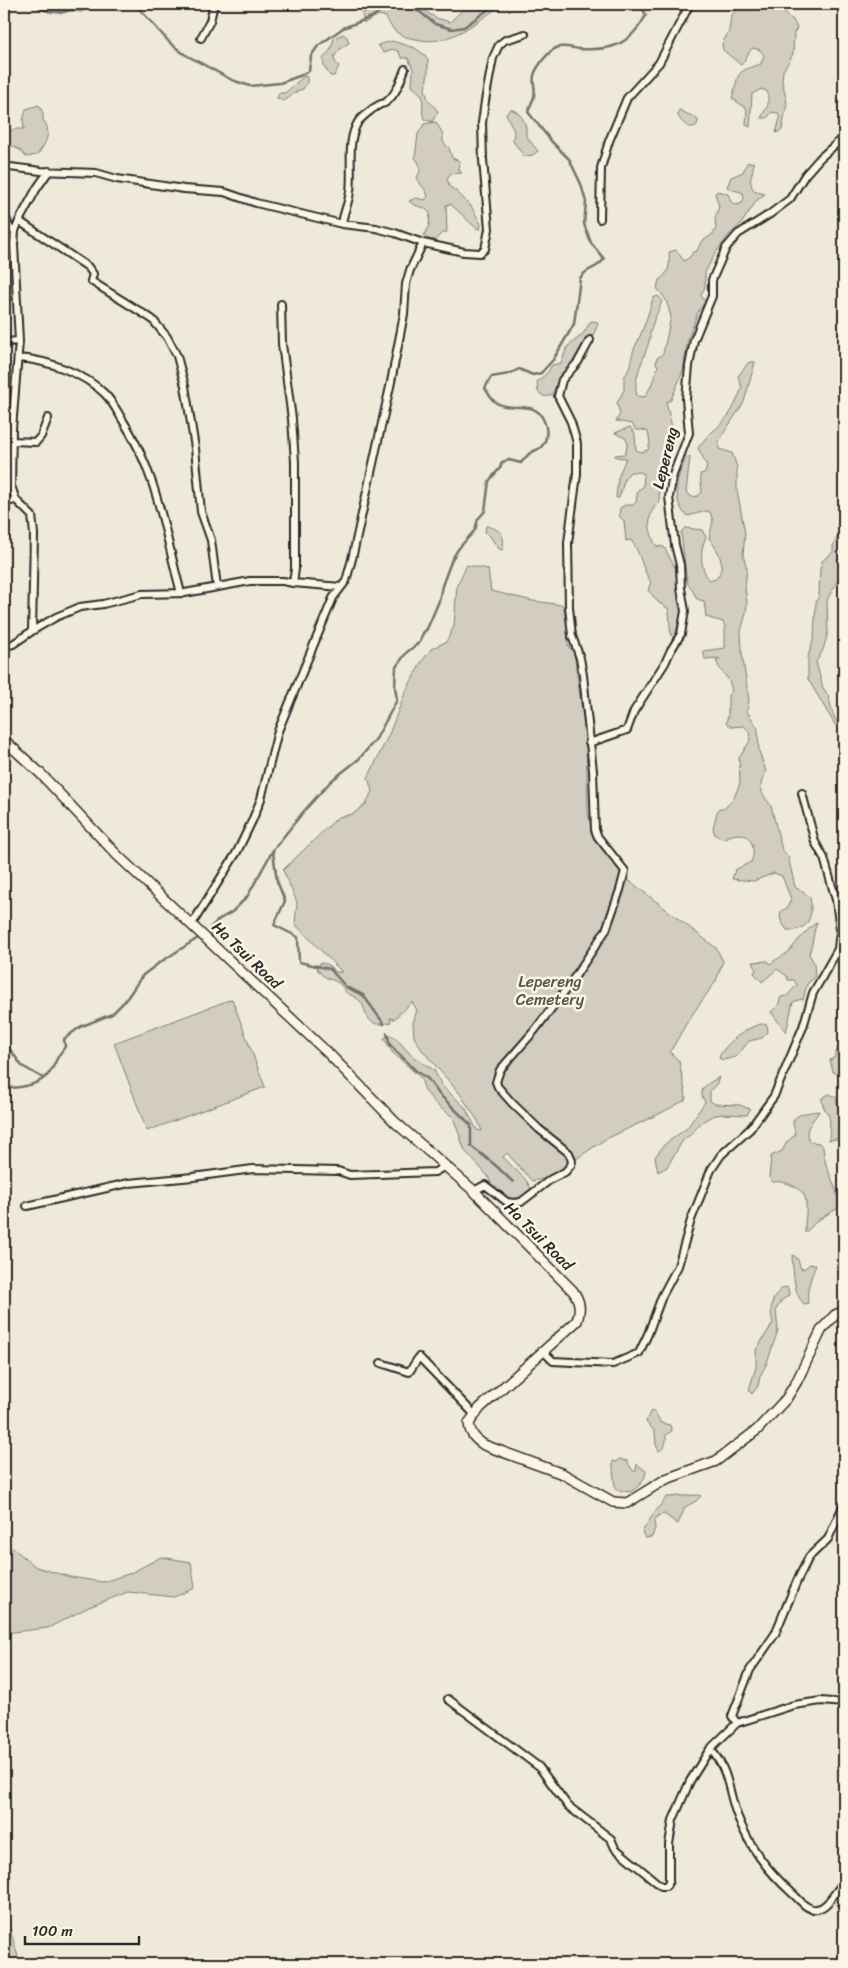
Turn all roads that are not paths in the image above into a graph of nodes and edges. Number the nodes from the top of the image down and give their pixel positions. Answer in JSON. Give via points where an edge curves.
{"nodes":[{"id":1,"x":214,"y":4,"type":"edge"},
{"id":2,"x":690,"y":4,"type":"edge"},
{"id":3,"x":525,"y":34,"type":"dead end"},
{"id":4,"x":201,"y":38,"type":"dead end"},
{"id":5,"x":405,"y":69,"type":"dead end"},
{"id":6,"x":844,"y":137,"type":"edge"},
{"id":7,"x":4,"y":170,"type":"edge"},
{"id":8,"x":50,"y":171,"type":"junction"},
{"id":9,"x":4,"y":213,"type":"edge"},
{"id":10,"x":600,"y":219,"type":"dead end"},
{"id":11,"x":18,"y":221,"type":"junction"},
{"id":12,"x":342,"y":224,"type":"junction"},
{"id":13,"x":15,"y":231,"type":"junction"},
{"id":14,"x":423,"y":243,"type":"junction"},
{"id":15,"x":281,"y":304,"type":"dead end"},
{"id":16,"x":590,"y":340,"type":"dead end"},
{"id":17,"x":19,"y":341,"type":"junction"},
{"id":18,"x":4,"y":342,"type":"edge"},
{"id":19,"x":18,"y":358,"type":"junction"},
{"id":20,"x":48,"y":418,"type":"dead end"},
{"id":21,"x":12,"y":442,"type":"junction"},
{"id":22,"x":16,"y":500,"type":"junction"},
{"id":23,"x":4,"y":502,"type":"edge"},
{"id":24,"x":293,"y":583,"type":"junction"},
{"id":25,"x":216,"y":587,"type":"junction"},
{"id":26,"x":341,"y":587,"type":"junction"},
{"id":27,"x":180,"y":593,"type":"junction"},
{"id":28,"x":32,"y":631,"type":"junction"},
{"id":29,"x":4,"y":647,"type":"edge"},
{"id":30,"x":4,"y":740,"type":"edge"},
{"id":31,"x":590,"y":743,"type":"junction"},
{"id":32,"x":802,"y":793,"type":"dead end"},
{"id":33,"x":192,"y":924,"type":"junction"},
{"id":34,"x":445,"y":1166,"type":"junction"},
{"id":35,"x":474,"y":1191,"type":"junction"},
{"id":36,"x":27,"y":1206,"type":"dead end"},
{"id":37,"x":844,"y":1311,"type":"edge"},
{"id":38,"x":544,"y":1352,"type":"junction"},
{"id":39,"x":381,"y":1363,"type":"dead end"},
{"id":40,"x":474,"y":1414,"type":"junction"},
{"id":41,"x":844,"y":1504,"type":"edge"},
{"id":42,"x":448,"y":1699,"type":"dead end"},
{"id":43,"x":844,"y":1703,"type":"edge"},
{"id":44,"x":737,"y":1723,"type":"junction"},
{"id":45,"x":710,"y":1749,"type":"junction"},
{"id":46,"x":844,"y":1883,"type":"edge"}],
"edges":[{"from":1,"to":4,"type":"street"},
{"from":2,"to":10,"type":"street","via":[[659,63],[627,98],[601,168]]},
{"from":3,"to":14,"type":"street","via":[[499,45],[493,58],[485,101],[482,123],[489,229],[486,249],[480,254]]},
{"from":5,"to":12,"type":"street","via":[[393,95],[360,120],[355,128],[350,189]]},
{"from":6,"to":31,"type":"street","name":"Lepereng","via":[[805,175],[790,199],[738,234],[726,248],[712,280],[712,296],[694,340],[689,366],[686,399],[689,433],[673,475],[669,497],[685,611],[681,634],[634,711],[627,730]]},
{"from":7,"to":8,"type":"street","via":[[10,167]]},
{"from":8,"to":11,"type":"street"},
{"from":8,"to":12,"type":"street","via":[[96,173],[162,186],[224,192]]},
{"from":9,"to":13,"type":"street","via":[[10,229]]},
{"from":11,"to":13,"type":"street"},
{"from":11,"to":25,"type":"street","via":[[88,267],[93,274],[91,281],[152,319],[167,337],[177,356],[185,386],[201,512],[211,540]]},
{"from":12,"to":14,"type":"street","via":[[376,228]]},
{"from":13,"to":17,"type":"street","via":[[14,278]]},
{"from":14,"to":26,"type":"street","via":[[406,284],[404,314],[390,382],[352,559]]},
{"from":15,"to":24,"type":"street","via":[[282,344],[295,462]]},
{"from":16,"to":31,"type":"street","via":[[578,362],[562,380],[558,396],[577,443],[577,474],[568,543],[569,607],[572,636],[580,658]]},
{"from":17,"to":18,"type":"street"},
{"from":17,"to":19,"type":"street"},
{"from":19,"to":21,"type":"street"},
{"from":19,"to":27,"type":"street","via":[[34,359],[62,369],[94,385],[107,396],[136,441],[154,486],[165,520]]},
{"from":20,"to":21,"type":"street","via":[[36,442]]},
{"from":21,"to":22,"type":"street","via":[[11,486]]},
{"from":22,"to":23,"type":"street"},
{"from":22,"to":28,"type":"street","via":[[32,516]]},
{"from":24,"to":25,"type":"street","via":[[250,581]]},
{"from":24,"to":26,"type":"street"},
{"from":25,"to":27,"type":"street"},
{"from":26,"to":33,"type":"street","via":[[278,731],[261,799],[252,821],[237,852]]},
{"from":27,"to":28,"type":"street","via":[[142,594],[80,607]]},
{"from":28,"to":29,"type":"street"},
{"from":30,"to":33,"type":"street","name":"Ha Tsui Road","via":[[40,773],[117,855]]},
{"from":31,"to":35,"type":"street","via":[[595,830],[624,871],[620,890],[600,939],[535,1030],[500,1070],[496,1082],[539,1129],[570,1154],[572,1165],[522,1202],[507,1202],[485,1185]]},
{"from":32,"to":38,"type":"street","via":[[815,842],[824,858],[833,888],[840,938],[835,958],[813,993],[803,1027],[774,1096],[750,1129],[721,1155],[711,1170],[691,1220],[678,1266],[639,1353],[613,1364],[554,1361]]},
{"from":33,"to":34,"type":"street","name":"Ha Tsui Road","via":[[329,1054],[395,1122]]},
{"from":34,"to":35,"type":"street","name":"Ha Tsui Road"},
{"from":34,"to":36,"type":"street","via":[[436,1172],[350,1174],[253,1169],[129,1182]]},
{"from":35,"to":38,"type":"street","name":"Ha Tsui Road","via":[[579,1300],[577,1321]]},
{"from":37,"to":40,"type":"street","via":[[835,1315],[822,1329],[786,1399],[757,1430],[716,1460],[666,1479],[627,1503],[613,1502],[563,1474],[484,1445],[470,1432],[469,1423]]},
{"from":38,"to":40,"type":"street","name":"Ha Tsui Road"},
{"from":39,"to":40,"type":"street","via":[[409,1372],[419,1357]]},
{"from":41,"to":44,"type":"street","via":[[828,1539],[809,1557],[775,1634],[750,1670],[732,1716]]},
{"from":42,"to":45,"type":"street","via":[[539,1767],[568,1806],[611,1839],[615,1848],[661,1886],[666,1886],[669,1881],[672,1820]]},
{"from":43,"to":44,"type":"street","via":[[822,1701],[794,1705]]},
{"from":44,"to":45,"type":"street"},
{"from":45,"to":46,"type":"street","via":[[728,1779],[737,1814],[752,1849],[780,1882],[807,1908],[815,1909],[823,1907]]}]}
